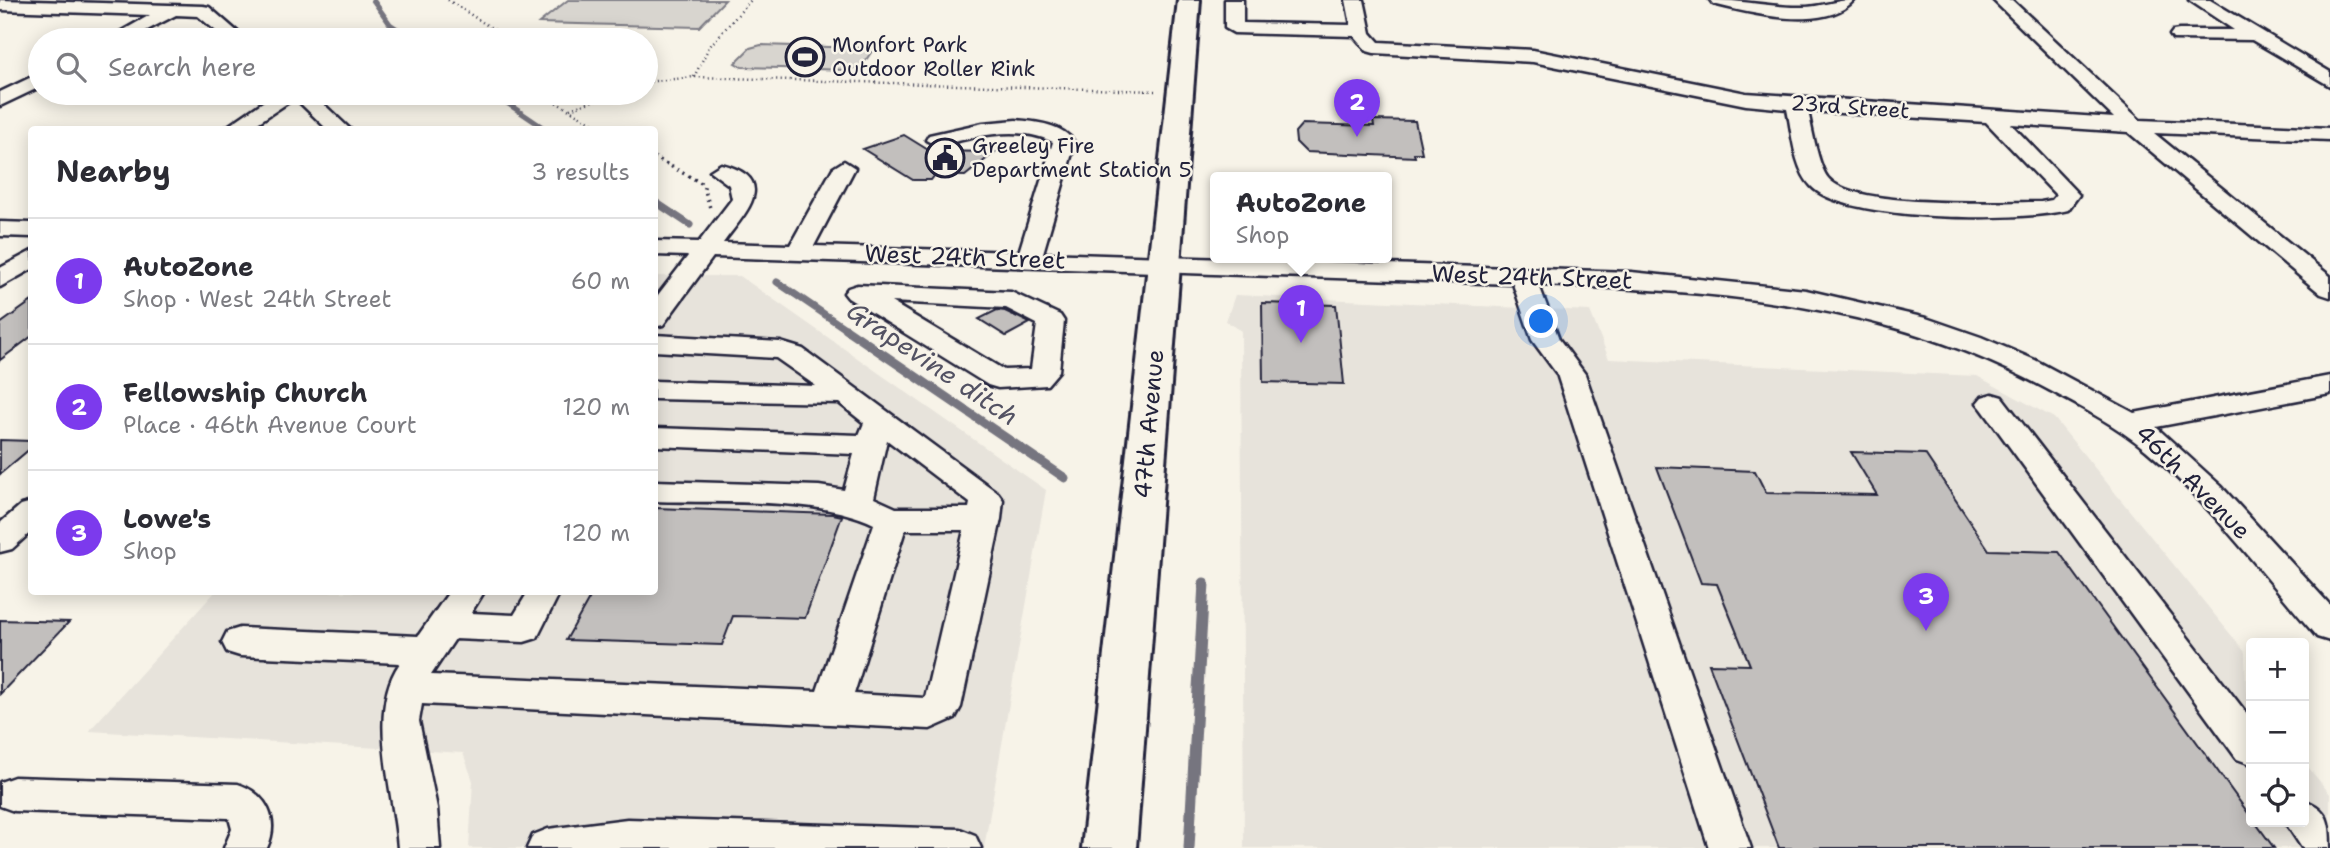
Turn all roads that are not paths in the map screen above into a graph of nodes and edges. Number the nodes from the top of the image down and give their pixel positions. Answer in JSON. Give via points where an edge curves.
{"nodes":[{"id":1,"x":193,"y":0,"type":"edge"},
{"id":2,"x":1189,"y":0,"type":"edge"},
{"id":3,"x":1234,"y":0,"type":"edge"},
{"id":4,"x":1355,"y":0,"type":"edge"},
{"id":5,"x":1719,"y":0,"type":"edge"},
{"id":6,"x":1845,"y":0,"type":"edge"},
{"id":7,"x":2002,"y":0,"type":"edge"},
{"id":8,"x":2198,"y":0,"type":"edge"},
{"id":9,"x":0,"y":5,"type":"edge"},
{"id":10,"x":173,"y":10,"type":"junction"},
{"id":11,"x":138,"y":28,"type":"edge"},
{"id":12,"x":223,"y":28,"type":"edge"},
{"id":13,"x":2179,"y":35,"type":"dead end"},
{"id":14,"x":2256,"y":35,"type":"junction"},
{"id":15,"x":1367,"y":39,"type":"junction"},
{"id":16,"x":2330,"y":80,"type":"edge"},
{"id":17,"x":28,"y":85,"type":"edge"},
{"id":18,"x":0,"y":100,"type":"edge"},
{"id":19,"x":1796,"y":104,"type":"junction"},
{"id":20,"x":271,"y":105,"type":"edge"},
{"id":21,"x":314,"y":105,"type":"edge"},
{"id":22,"x":1993,"y":117,"type":"junction"},
{"id":23,"x":238,"y":126,"type":"edge"},
{"id":24,"x":337,"y":126,"type":"edge"},
{"id":25,"x":2134,"y":126,"type":"junction"},
{"id":26,"x":2330,"y":134,"type":"edge"},
{"id":27,"x":937,"y":140,"type":"dead end"},
{"id":28,"x":844,"y":167,"type":"dead end"},
{"id":29,"x":721,"y":171,"type":"dead end"},
{"id":30,"x":0,"y":229,"type":"edge"},
{"id":31,"x":28,"y":230,"type":"edge"},
{"id":32,"x":658,"y":248,"type":"edge"},
{"id":33,"x":709,"y":249,"type":"junction"},
{"id":34,"x":798,"y":252,"type":"junction"},
{"id":35,"x":872,"y":254,"type":"junction"},
{"id":36,"x":1029,"y":259,"type":"junction"},
{"id":37,"x":28,"y":261,"type":"edge"},
{"id":38,"x":1164,"y":264,"type":"junction"},
{"id":39,"x":1522,"y":276,"type":"junction"},
{"id":40,"x":0,"y":279,"type":"edge"},
{"id":41,"x":2330,"y":289,"type":"edge"},
{"id":42,"x":857,"y":293,"type":"junction"},
{"id":43,"x":658,"y":314,"type":"edge"},
{"id":44,"x":658,"y":343,"type":"edge"},
{"id":45,"x":2330,"y":385,"type":"edge"},
{"id":46,"x":658,"y":390,"type":"edge"},
{"id":47,"x":846,"y":395,"type":"junction"},
{"id":48,"x":1992,"y":403,"type":"dead end"},
{"id":49,"x":2131,"y":423,"type":"junction"},
{"id":50,"x":874,"y":432,"type":"junction"},
{"id":51,"x":658,"y":437,"type":"edge"},
{"id":52,"x":658,"y":491,"type":"edge"},
{"id":53,"x":857,"y":503,"type":"junction"},
{"id":54,"x":28,"y":516,"type":"edge"},
{"id":55,"x":892,"y":519,"type":"junction"},
{"id":56,"x":985,"y":519,"type":"junction"},
{"id":57,"x":0,"y":541,"type":"edge"},
{"id":58,"x":465,"y":595,"type":"edge"},
{"id":59,"x":543,"y":595,"type":"edge"},
{"id":60,"x":2330,"y":628,"type":"edge"},
{"id":61,"x":436,"y":638,"type":"junction"},
{"id":62,"x":240,"y":642,"type":"dead end"},
{"id":63,"x":407,"y":688,"type":"junction"},
{"id":64,"x":831,"y":707,"type":"junction"},
{"id":65,"x":2246,"y":741,"type":"edge"},
{"id":66,"x":14,"y":794,"type":"dead end"},
{"id":67,"x":2309,"y":825,"type":"edge"},
{"id":68,"x":679,"y":843,"type":"edge"},
{"id":69,"x":558,"y":847,"type":"edge"},
{"id":70,"x":245,"y":848,"type":"edge"},
{"id":71,"x":419,"y":848,"type":"edge"},
{"id":72,"x":940,"y":848,"type":"edge"},
{"id":73,"x":1109,"y":848,"type":"edge"},
{"id":74,"x":1730,"y":848,"type":"edge"},
{"id":75,"x":2327,"y":848,"type":"edge"}],
"edges":[{"from":1,"to":10,"type":"street"},
{"from":2,"to":38,"type":"main road","name":"47th Avenue"},
{"from":3,"to":15,"type":"street","name":"23rd Street","via":[[1234,28]]},
{"from":4,"to":15,"type":"street"},
{"from":5,"to":6,"type":"street","via":[[1800,12],[1826,9]]},
{"from":7,"to":25,"type":"street"},
{"from":8,"to":14,"type":"street"},
{"from":9,"to":10,"type":"street"},
{"from":10,"to":11,"type":"street"},
{"from":10,"to":12,"type":"street","via":[[203,12]]},
{"from":13,"to":14,"type":"street"},
{"from":14,"to":16,"type":"street"},
{"from":15,"to":19,"type":"street","name":"23rd Street","via":[[1533,56],[1746,99]]},
{"from":17,"to":18,"type":"street"},
{"from":19,"to":22,"type":"street","name":"23rd Street"},
{"from":19,"to":22,"type":"street","via":[[1819,181],[1838,195],[1872,205],[2041,209],[2060,205],[2068,195]]},
{"from":20,"to":23,"type":"street"},
{"from":21,"to":24,"type":"street"},
{"from":22,"to":25,"type":"street","name":"23rd Street"},
{"from":25,"to":26,"type":"street","name":"23rd Street"},
{"from":25,"to":41,"type":"street"},
{"from":27,"to":36,"type":"street","via":[[977,128],[1035,130],[1065,143]]},
{"from":28,"to":34,"type":"street"},
{"from":29,"to":33,"type":"street","via":[[737,180],[744,199]]},
{"from":30,"to":31,"type":"street"},
{"from":32,"to":33,"type":"street","name":"West 24th Street"},
{"from":33,"to":34,"type":"street","name":"West 24th Street"},
{"from":33,"to":43,"type":"street"},
{"from":34,"to":35,"type":"street","name":"West 24th Street"},
{"from":35,"to":36,"type":"street","name":"West 24th Street"},
{"from":35,"to":42,"type":"street"},
{"from":36,"to":38,"type":"street","name":"West 24th Street"},
{"from":37,"to":40,"type":"street"},
{"from":38,"to":39,"type":"street","name":"West 24th Street"},
{"from":38,"to":73,"type":"main road","name":"47th Avenue"},
{"from":39,"to":49,"type":"street","name":"West 24th Street","via":[[1741,287],[1829,300],[1927,325],[2000,354]]},
{"from":39,"to":74,"type":"street","via":[[1546,340],[1570,374]]},
{"from":42,"to":42,"type":"street","via":[[998,379],[1037,379],[1045,371],[1053,325],[1011,300]]},
{"from":44,"to":47,"type":"street","via":[[780,351],[793,355]]},
{"from":45,"to":49,"type":"street","name":"46th Avenue"},
{"from":46,"to":47,"type":"street"},
{"from":47,"to":50,"type":"street"},
{"from":48,"to":65,"type":"street"},
{"from":49,"to":60,"type":"street","name":"46th Avenue","via":[[2168,453]]},
{"from":50,"to":51,"type":"street"},
{"from":50,"to":53,"type":"street"},
{"from":50,"to":56,"type":"street","via":[[987,500]]},
{"from":52,"to":53,"type":"street"},
{"from":53,"to":55,"type":"street"},
{"from":54,"to":57,"type":"street"},
{"from":55,"to":56,"type":"street"},
{"from":55,"to":64,"type":"street"},
{"from":56,"to":64,"type":"street","via":[[942,706],[930,714]]},
{"from":58,"to":61,"type":"street"},
{"from":59,"to":61,"type":"street","via":[[524,629]]},
{"from":61,"to":62,"type":"street"},
{"from":61,"to":63,"type":"street"},
{"from":63,"to":64,"type":"street"},
{"from":63,"to":71,"type":"street","via":[[400,721]]},
{"from":66,"to":70,"type":"street","via":[[239,801],[255,822]]},
{"from":67,"to":75,"type":"street"},
{"from":68,"to":69,"type":"street","via":[[627,836]]},
{"from":68,"to":72,"type":"street","via":[[736,839]]}]}
